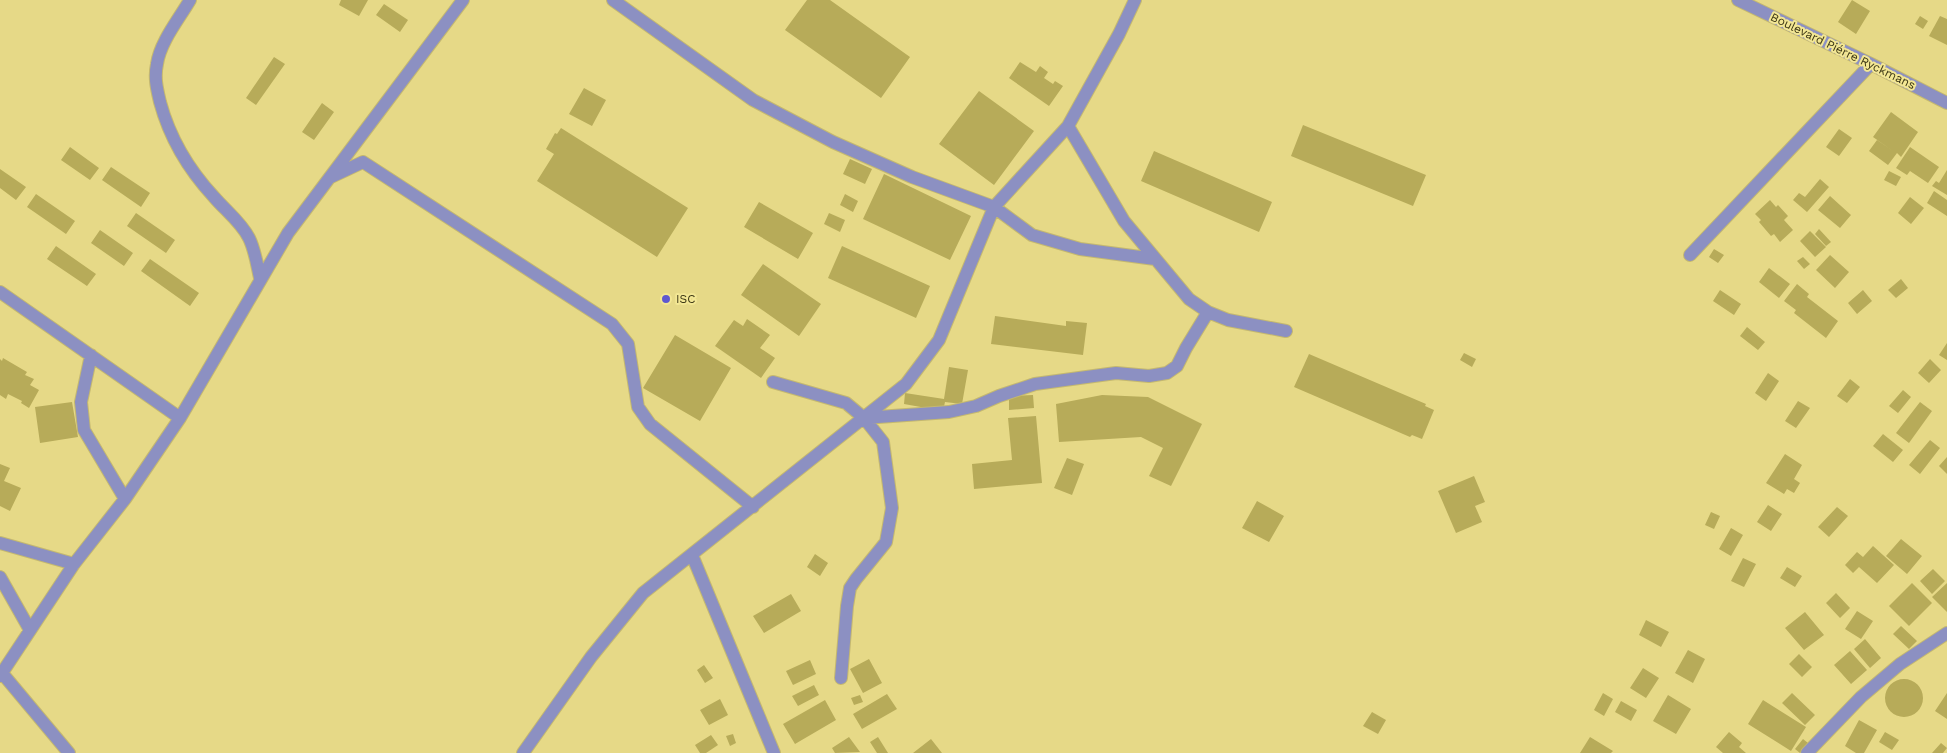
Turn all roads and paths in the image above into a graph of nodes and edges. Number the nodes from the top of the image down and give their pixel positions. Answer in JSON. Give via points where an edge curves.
{"nodes":[{"id":1,"x":190,"y":0,"type":"edge"},
{"id":2,"x":464,"y":0,"type":"edge"},
{"id":3,"x":613,"y":0,"type":"edge"},
{"id":4,"x":1135,"y":0,"type":"edge"},
{"id":5,"x":1738,"y":0,"type":"edge"},
{"id":6,"x":1871,"y":64,"type":"junction"},
{"id":7,"x":1947,"y":103,"type":"edge"},
{"id":8,"x":1068,"y":126,"type":"junction"},
{"id":9,"x":363,"y":132,"type":"junction"},
{"id":10,"x":363,"y":162,"type":"junction"},
{"id":11,"x":330,"y":177,"type":"junction"},
{"id":12,"x":994,"y":207,"type":"junction"},
{"id":13,"x":1690,"y":255,"type":"dead end"},
{"id":14,"x":1155,"y":259,"type":"junction"},
{"id":15,"x":260,"y":278,"type":"junction"},
{"id":16,"x":0,"y":292,"type":"edge"},
{"id":17,"x":1208,"y":312,"type":"junction"},
{"id":18,"x":1286,"y":331,"type":"dead end"},
{"id":19,"x":91,"y":355,"type":"junction"},
{"id":20,"x":773,"y":382,"type":"dead end"},
{"id":21,"x":180,"y":418,"type":"junction"},
{"id":22,"x":864,"y":418,"type":"junction"},
{"id":23,"x":125,"y":499,"type":"junction"},
{"id":24,"x":753,"y":507,"type":"junction"},
{"id":25,"x":0,"y":543,"type":"edge"},
{"id":26,"x":692,"y":555,"type":"junction"},
{"id":27,"x":74,"y":564,"type":"junction"},
{"id":28,"x":0,"y":577,"type":"edge"},
{"id":29,"x":30,"y":630,"type":"junction"},
{"id":30,"x":1947,"y":633,"type":"edge"},
{"id":31,"x":1,"y":675,"type":"edge"},
{"id":32,"x":841,"y":678,"type":"dead end"},
{"id":33,"x":69,"y":753,"type":"edge"},
{"id":34,"x":523,"y":753,"type":"edge"},
{"id":35,"x":774,"y":753,"type":"edge"},
{"id":36,"x":1808,"y":753,"type":"edge"}],
"edges":[{"from":1,"to":15,"type":"street","via":[[163,46],[157,63],[156,83],[166,125],[180,154],[248,236]]},
{"from":2,"to":9,"type":"street"},
{"from":3,"to":12,"type":"street","via":[[753,100],[833,142],[912,177]]},
{"from":4,"to":8,"type":"street"},
{"from":5,"to":6,"type":"street","name":"Boulevard Piérre Ryckmans"},
{"from":6,"to":7,"type":"street","name":"Boulevard Piérre Ryckmans"},
{"from":6,"to":13,"type":"street"},
{"from":8,"to":12,"type":"street"},
{"from":8,"to":14,"type":"street","via":[[1124,221]]},
{"from":9,"to":10,"type":"street"},
{"from":9,"to":11,"type":"street"},
{"from":10,"to":11,"type":"street"},
{"from":10,"to":24,"type":"street","via":[[612,324],[628,344],[638,407],[650,424]]},
{"from":11,"to":15,"type":"street","via":[[288,233]]},
{"from":12,"to":14,"type":"street","via":[[1032,235],[1080,249]]},
{"from":12,"to":22,"type":"street","via":[[939,340],[906,384]]},
{"from":14,"to":17,"type":"street","via":[[1189,299]]},
{"from":15,"to":21,"type":"street"},
{"from":16,"to":19,"type":"street"},
{"from":17,"to":18,"type":"street","via":[[1228,320]]},
{"from":17,"to":22,"type":"street","via":[[1178,366],[1167,373],[1148,376],[1116,373],[1035,384],[976,406],[949,412]]},
{"from":19,"to":21,"type":"street"},
{"from":19,"to":23,"type":"street","via":[[82,402],[84,430]]},
{"from":20,"to":22,"type":"street","via":[[846,403]]},
{"from":21,"to":23,"type":"street"},
{"from":22,"to":24,"type":"street"},
{"from":22,"to":32,"type":"street","via":[[883,442],[892,508],[886,542],[850,588]]},
{"from":23,"to":27,"type":"street"},
{"from":24,"to":26,"type":"street"},
{"from":25,"to":27,"type":"street"},
{"from":26,"to":34,"type":"street","via":[[643,593]]},
{"from":26,"to":35,"type":"street"},
{"from":27,"to":29,"type":"street"},
{"from":28,"to":29,"type":"street"},
{"from":29,"to":31,"type":"street"},
{"from":30,"to":36,"type":"street","via":[[1900,664],[1861,697]]},
{"from":31,"to":33,"type":"street"}]}
